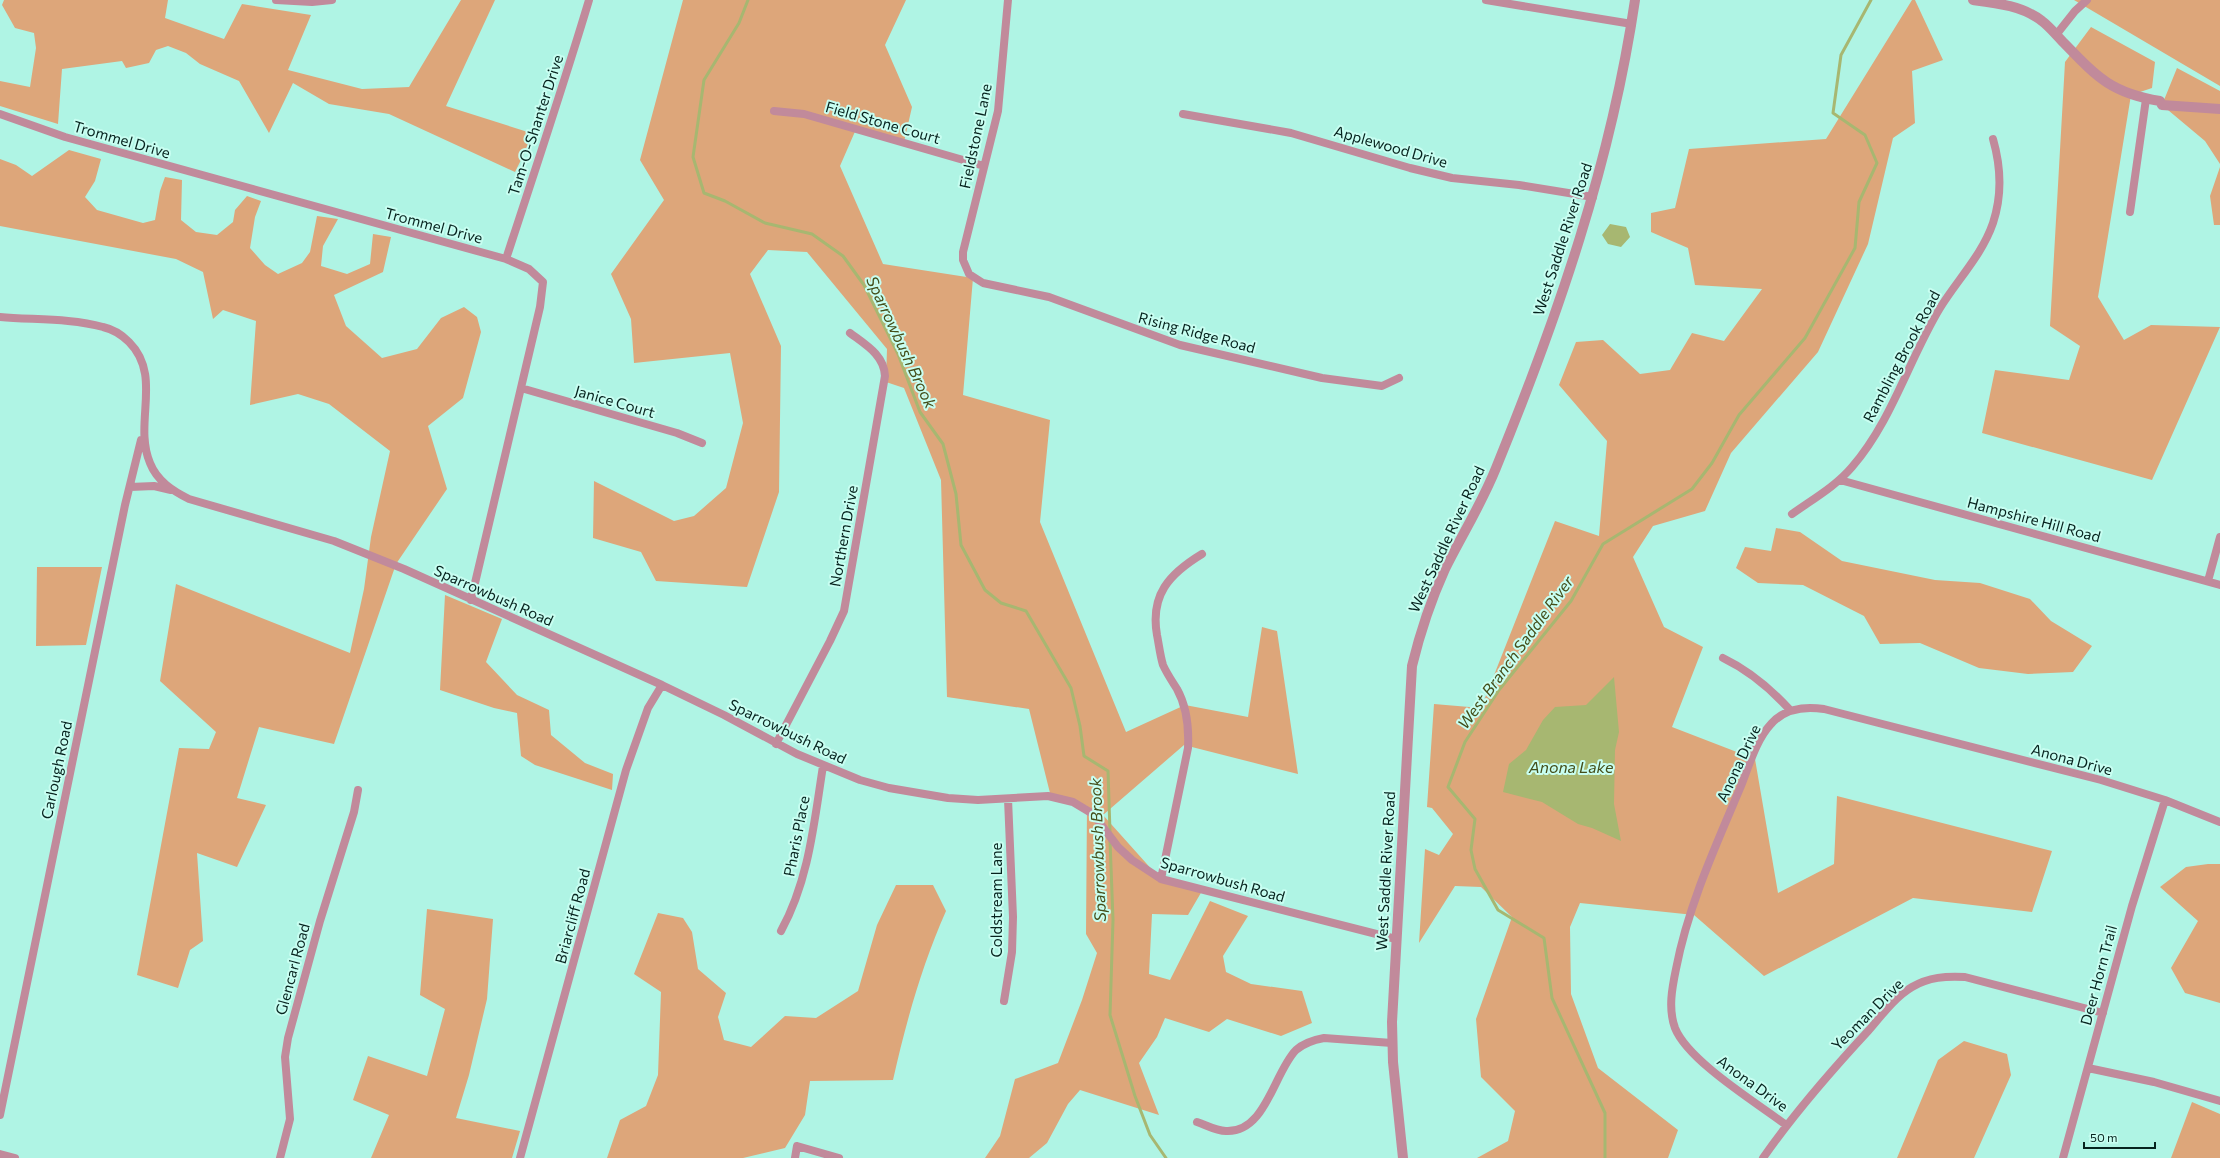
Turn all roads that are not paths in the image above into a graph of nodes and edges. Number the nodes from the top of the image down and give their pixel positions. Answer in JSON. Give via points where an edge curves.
{"nodes":[{"id":1,"x":276,"y":0,"type":"edge"},
{"id":2,"x":332,"y":0,"type":"edge"},
{"id":3,"x":589,"y":0,"type":"edge"},
{"id":4,"x":1008,"y":0,"type":"edge"},
{"id":5,"x":1486,"y":0,"type":"edge"},
{"id":6,"x":1635,"y":0,"type":"edge"},
{"id":7,"x":1973,"y":0,"type":"edge"},
{"id":8,"x":2087,"y":0,"type":"edge"},
{"id":9,"x":1632,"y":24,"type":"junction"},
{"id":10,"x":2056,"y":35,"type":"junction"},
{"id":11,"x":2146,"y":99,"type":"junction"},
{"id":12,"x":2220,"y":109,"type":"edge"},
{"id":13,"x":774,"y":111,"type":"dead end"},
{"id":14,"x":0,"y":114,"type":"edge"},
{"id":15,"x":1183,"y":114,"type":"dead end"},
{"id":16,"x":1993,"y":140,"type":"dead end"},
{"id":17,"x":984,"y":166,"type":"junction"},
{"id":18,"x":1593,"y":197,"type":"junction"},
{"id":19,"x":2130,"y":212,"type":"dead end"},
{"id":20,"x":963,"y":252,"type":"joint"},
{"id":21,"x":506,"y":259,"type":"junction"},
{"id":22,"x":0,"y":317,"type":"edge"},
{"id":23,"x":850,"y":333,"type":"dead end"},
{"id":24,"x":1399,"y":378,"type":"dead end"},
{"id":25,"x":521,"y":388,"type":"junction"},
{"id":26,"x":143,"y":432,"type":"junction"},
{"id":27,"x":702,"y":443,"type":"dead end"},
{"id":28,"x":1840,"y":480,"type":"junction"},
{"id":29,"x":130,"y":487,"type":"junction"},
{"id":30,"x":172,"y":490,"type":"junction"},
{"id":31,"x":1792,"y":514,"type":"dead end"},
{"id":32,"x":2220,"y":536,"type":"edge"},
{"id":33,"x":1202,"y":554,"type":"dead end"},
{"id":34,"x":2208,"y":581,"type":"junction"},
{"id":35,"x":2220,"y":585,"type":"edge"},
{"id":36,"x":471,"y":600,"type":"junction"},
{"id":37,"x":1723,"y":658,"type":"dead end"},
{"id":38,"x":662,"y":685,"type":"junction"},
{"id":39,"x":1790,"y":710,"type":"junction"},
{"id":40,"x":776,"y":744,"type":"junction"},
{"id":41,"x":823,"y":766,"type":"junction"},
{"id":42,"x":358,"y":790,"type":"dead end"},
{"id":43,"x":1008,"y":799,"type":"junction"},
{"id":44,"x":2165,"y":800,"type":"junction"},
{"id":45,"x":2220,"y":822,"type":"edge"},
{"id":46,"x":1161,"y":879,"type":"junction"},
{"id":47,"x":781,"y":932,"type":"dead end"},
{"id":48,"x":1396,"y":939,"type":"junction"},
{"id":49,"x":1004,"y":1001,"type":"dead end"},
{"id":50,"x":2102,"y":1013,"type":"junction"},
{"id":51,"x":1392,"y":1044,"type":"junction"},
{"id":52,"x":2088,"y":1068,"type":"junction"},
{"id":53,"x":2220,"y":1101,"type":"edge"},
{"id":54,"x":0,"y":1115,"type":"edge"},
{"id":55,"x":1197,"y":1122,"type":"dead end"},
{"id":56,"x":1786,"y":1124,"type":"junction"},
{"id":57,"x":0,"y":1154,"type":"edge"},
{"id":58,"x":15,"y":1158,"type":"edge"},
{"id":59,"x":280,"y":1158,"type":"edge"},
{"id":60,"x":520,"y":1158,"type":"edge"},
{"id":61,"x":795,"y":1158,"type":"edge"},
{"id":62,"x":839,"y":1158,"type":"edge"},
{"id":63,"x":1403,"y":1158,"type":"edge"},
{"id":64,"x":1763,"y":1158,"type":"edge"},
{"id":65,"x":2063,"y":1158,"type":"edge"}],
"edges":[{"from":1,"to":2,"type":"street"},
{"from":3,"to":21,"type":"street","name":"Tam-O-Shanter Drive"},
{"from":4,"to":17,"type":"street","name":"Fieldstone Lane","via":[[998,111]]},
{"from":5,"to":9,"type":"street"},
{"from":6,"to":9,"type":"street","name":"West Saddle River Road"},
{"from":7,"to":10,"type":"street","via":[[2017,8],[2042,21]]},
{"from":8,"to":10,"type":"street","via":[[2075,10]]},
{"from":9,"to":18,"type":"street","name":"West Saddle River Road","via":[[1620,88]]},
{"from":10,"to":11,"type":"street","via":[[2106,83]]},
{"from":11,"to":12,"type":"street","via":[[2160,101],[2162,105]]},
{"from":11,"to":19,"type":"street"},
{"from":13,"to":17,"type":"street","name":"Field Stone Court","via":[[804,114]]},
{"from":14,"to":21,"type":"street","name":"Trommel Drive","via":[[65,138]]},
{"from":15,"to":18,"type":"street","name":"Applewood Drive","via":[[1291,133],[1452,178],[1519,185]]},
{"from":16,"to":28,"type":"street","name":"Rambling Brook Road","via":[[2000,187],[1993,222],[1986,240],[1940,308],[1881,425],[1862,455]]},
{"from":17,"to":20,"type":"street","name":"Fieldstone Lane"},
{"from":18,"to":48,"type":"street","name":"West Saddle River Road","via":[[1566,284],[1496,468],[1440,582],[1415,653],[1409,694]]},
{"from":20,"to":24,"type":"street","name":"Rising Ridge Road","via":[[963,260],[969,274],[983,283],[1049,297],[1122,326],[1180,345],[1322,378],[1382,386]]},
{"from":21,"to":25,"type":"street","name":"Trommel Drive","via":[[529,269],[543,282],[540,307]]},
{"from":22,"to":26,"type":"street","name":"Sparrowbush Road","via":[[103,327],[124,338],[140,356],[147,378]]},
{"from":23,"to":40,"type":"street","name":"Northern Drive","via":[[882,360],[885,376],[853,568],[844,611]]},
{"from":25,"to":27,"type":"street","name":"Janice Court","via":[[677,433]]},
{"from":25,"to":36,"type":"street","name":"Trommel Drive"},
{"from":26,"to":29,"type":"street","name":"Carlough Road"},
{"from":26,"to":30,"type":"street","name":"Sparrowbush Road","via":[[150,464],[156,475]]},
{"from":28,"to":31,"type":"street","name":"Rambling Brook Road"},
{"from":28,"to":34,"type":"street","name":"Hampshire Hill Road"},
{"from":29,"to":30,"type":"street","name":"Sparrowbush Road","via":[[154,486]]},
{"from":29,"to":54,"type":"street","name":"Carlough Road"},
{"from":30,"to":36,"type":"street","name":"Sparrowbush Road","via":[[210,506],[334,541]]},
{"from":32,"to":34,"type":"street"},
{"from":33,"to":46,"type":"street","via":[[1167,581],[1161,593],[1154,622],[1163,664],[1184,704],[1189,735]]},
{"from":34,"to":35,"type":"street","name":"Hampshire Hill Road"},
{"from":36,"to":38,"type":"street","name":"Sparrowbush Road"},
{"from":37,"to":39,"type":"street","via":[[1753,674]]},
{"from":38,"to":40,"type":"street","name":"Sparrowbush Road"},
{"from":38,"to":60,"type":"street","name":"Briarcliff Road","via":[[648,708],[626,770]]},
{"from":39,"to":44,"type":"street","name":"Anona Drive","via":[[1812,707],[1824,709],[2101,780]]},
{"from":39,"to":56,"type":"street","name":"Anona Drive","via":[[1780,716],[1765,732],[1723,829],[1683,939],[1670,1006],[1676,1029],[1690,1051]]},
{"from":40,"to":41,"type":"street","name":"Sparrowbush Road"},
{"from":41,"to":43,"type":"street","name":"Sparrowbush Road","via":[[860,780],[918,794],[971,799]]},
{"from":41,"to":47,"type":"street","name":"Pharis Place","via":[[807,864],[795,903]]},
{"from":42,"to":59,"type":"street","name":"Glencarl Road","via":[[354,812],[320,921],[288,1038],[285,1057],[290,1119]]},
{"from":43,"to":46,"type":"street","name":"Sparrowbush Road","via":[[1048,796],[1084,807],[1132,860]]},
{"from":43,"to":49,"type":"street","name":"Coldstream Lane","via":[[1013,917],[1012,952]]},
{"from":44,"to":45,"type":"street","name":"Anona Drive"},
{"from":44,"to":50,"type":"street","name":"Deer Horn Trail"},
{"from":46,"to":48,"type":"street","name":"Sparrowbush Road"},
{"from":48,"to":51,"type":"street","name":"West Saddle River Road"},
{"from":50,"to":52,"type":"street","name":"Deer Horn Trail"},
{"from":50,"to":56,"type":"street","name":"Yeoman Drive","via":[[1965,977],[1951,976],[1924,981],[1901,996]]},
{"from":51,"to":55,"type":"street","via":[[1324,1038],[1314,1040],[1294,1053],[1262,1110],[1246,1125],[1227,1131]]},
{"from":51,"to":63,"type":"street","name":"West Saddle River Road"},
{"from":52,"to":53,"type":"street","via":[[2154,1082]]},
{"from":52,"to":65,"type":"street","name":"Deer Horn Trail"},
{"from":56,"to":64,"type":"street","name":"Yeoman Drive"},
{"from":57,"to":58,"type":"street"},
{"from":61,"to":62,"type":"street","via":[[797,1146]]}]}
